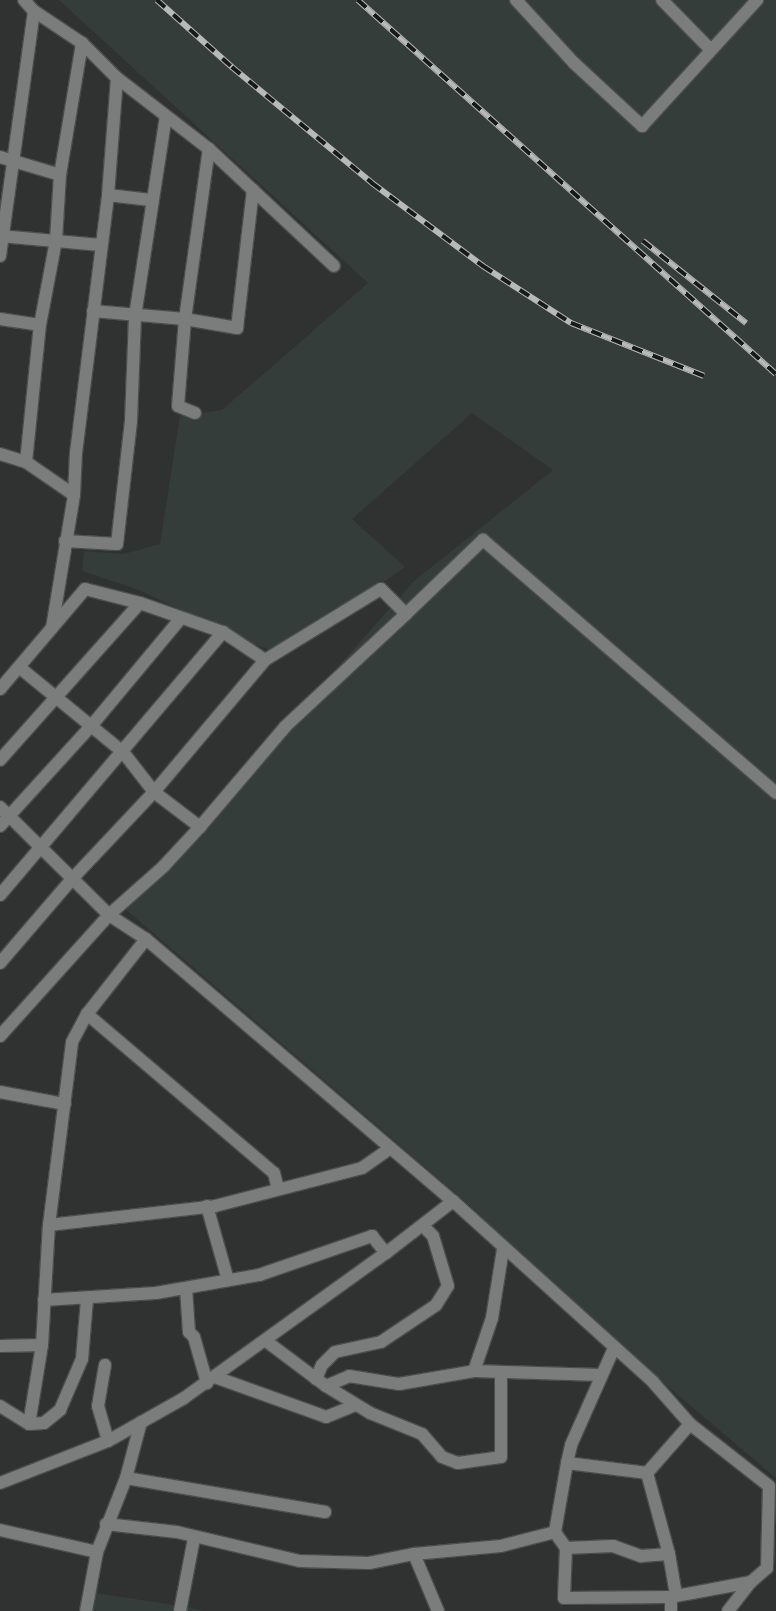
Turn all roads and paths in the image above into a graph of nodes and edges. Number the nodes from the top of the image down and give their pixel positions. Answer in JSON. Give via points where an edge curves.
{"nodes":[{"id":1,"x":24,"y":0,"type":"edge"},
{"id":2,"x":516,"y":0,"type":"edge"},
{"id":3,"x":662,"y":0,"type":"edge"},
{"id":4,"x":757,"y":0,"type":"edge"},
{"id":5,"x":34,"y":11,"type":"junction"},
{"id":6,"x":82,"y":43,"type":"junction"},
{"id":7,"x":711,"y":50,"type":"junction"},
{"id":8,"x":117,"y":78,"type":"junction"},
{"id":9,"x":166,"y":116,"type":"junction"},
{"id":10,"x":208,"y":149,"type":"junction"},
{"id":11,"x":0,"y":157,"type":"edge"},
{"id":12,"x":13,"y":161,"type":"junction"},
{"id":13,"x":60,"y":174,"type":"junction"},
{"id":14,"x":253,"y":190,"type":"junction"},
{"id":15,"x":108,"y":195,"type":"junction"},
{"id":16,"x":151,"y":200,"type":"junction"},
{"id":17,"x":1,"y":236,"type":"edge"},
{"id":18,"x":56,"y":240,"type":"junction"},
{"id":19,"x":101,"y":245,"type":"junction"},
{"id":20,"x":0,"y":256,"type":"edge"},
{"id":21,"x":334,"y":266,"type":"dead end"},
{"id":22,"x":93,"y":311,"type":"junction"},
{"id":23,"x":135,"y":316,"type":"junction"},
{"id":24,"x":0,"y":319,"type":"edge"},
{"id":25,"x":185,"y":319,"type":"junction"},
{"id":26,"x":40,"y":325,"type":"junction"},
{"id":27,"x":195,"y":413,"type":"dead end"},
{"id":28,"x":0,"y":454,"type":"edge"},
{"id":29,"x":26,"y":462,"type":"junction"},
{"id":30,"x":74,"y":495,"type":"junction"},
{"id":31,"x":65,"y":540,"type":"junction"},
{"id":32,"x":140,"y":603,"type":"junction"},
{"id":33,"x":406,"y":614,"type":"junction"},
{"id":34,"x":182,"y":618,"type":"junction"},
{"id":35,"x":52,"y":628,"type":"junction"},
{"id":36,"x":223,"y":632,"type":"junction"},
{"id":37,"x":265,"y":660,"type":"junction"},
{"id":38,"x":19,"y":667,"type":"junction"},
{"id":39,"x":0,"y":689,"type":"edge"},
{"id":40,"x":56,"y":694,"type":"junction"},
{"id":41,"x":92,"y":726,"type":"junction"},
{"id":42,"x":124,"y":752,"type":"junction"},
{"id":43,"x":0,"y":760,"type":"edge"},
{"id":44,"x":154,"y":792,"type":"junction"},
{"id":45,"x":776,"y":793,"type":"edge"},
{"id":46,"x":5,"y":811,"type":"edge"},
{"id":47,"x":0,"y":826,"type":"edge"},
{"id":48,"x":200,"y":827,"type":"junction"},
{"id":49,"x":42,"y":845,"type":"junction"},
{"id":50,"x":72,"y":879,"type":"junction"},
{"id":51,"x":0,"y":895,"type":"edge"},
{"id":52,"x":109,"y":915,"type":"junction"},
{"id":53,"x":146,"y":939,"type":"junction"},
{"id":54,"x":0,"y":963,"type":"edge"},
{"id":55,"x":87,"y":1014,"type":"junction"},
{"id":56,"x":0,"y":1036,"type":"edge"},
{"id":57,"x":0,"y":1092,"type":"edge"},
{"id":58,"x":65,"y":1104,"type":"junction"},
{"id":59,"x":389,"y":1149,"type":"junction"},
{"id":60,"x":278,"y":1189,"type":"junction"},
{"id":61,"x":453,"y":1200,"type":"junction"},
{"id":62,"x":207,"y":1206,"type":"junction"},
{"id":63,"x":49,"y":1225,"type":"junction"},
{"id":64,"x":422,"y":1226,"type":"junction"},
{"id":65,"x":503,"y":1249,"type":"junction"},
{"id":66,"x":386,"y":1253,"type":"junction"},
{"id":67,"x":228,"y":1280,"type":"junction"},
{"id":68,"x":186,"y":1288,"type":"junction"},
{"id":69,"x":87,"y":1299,"type":"junction"},
{"id":70,"x":44,"y":1300,"type":"junction"},
{"id":71,"x":266,"y":1341,"type":"junction"},
{"id":72,"x":42,"y":1345,"type":"junction"},
{"id":73,"x":0,"y":1346,"type":"edge"},
{"id":74,"x":614,"y":1348,"type":"junction"},
{"id":75,"x":105,"y":1365,"type":"dead end"},
{"id":76,"x":474,"y":1371,"type":"junction"},
{"id":77,"x":501,"y":1372,"type":"junction"},
{"id":78,"x":601,"y":1375,"type":"junction"},
{"id":79,"x":211,"y":1380,"type":"junction"},
{"id":80,"x":321,"y":1382,"type":"junction"},
{"id":81,"x":356,"y":1405,"type":"junction"},
{"id":82,"x":0,"y":1406,"type":"edge"},
{"id":83,"x":143,"y":1421,"type":"junction"},
{"id":84,"x":30,"y":1424,"type":"junction"},
{"id":85,"x":690,"y":1424,"type":"junction"},
{"id":86,"x":108,"y":1441,"type":"junction"},
{"id":87,"x":567,"y":1463,"type":"junction"},
{"id":88,"x":647,"y":1472,"type":"junction"},
{"id":89,"x":126,"y":1478,"type":"junction"},
{"id":90,"x":0,"y":1483,"type":"edge"},
{"id":91,"x":772,"y":1483,"type":"edge"},
{"id":92,"x":325,"y":1512,"type":"dead end"},
{"id":93,"x":106,"y":1524,"type":"junction"},
{"id":94,"x":0,"y":1530,"type":"edge"},
{"id":95,"x":555,"y":1532,"type":"junction"},
{"id":96,"x":194,"y":1538,"type":"junction"},
{"id":97,"x":566,"y":1548,"type":"junction"},
{"id":98,"x":97,"y":1552,"type":"junction"},
{"id":99,"x":414,"y":1554,"type":"junction"},
{"id":100,"x":669,"y":1554,"type":"junction"},
{"id":101,"x":751,"y":1582,"type":"junction"},
{"id":102,"x":674,"y":1596,"type":"junction"},
{"id":103,"x":86,"y":1611,"type":"edge"},
{"id":104,"x":180,"y":1611,"type":"edge"},
{"id":105,"x":438,"y":1611,"type":"edge"},
{"id":106,"x":671,"y":1611,"type":"edge"},
{"id":107,"x":728,"y":1611,"type":"edge"}],
"edges":[{"from":1,"to":5,"type":"street"},
{"from":2,"to":7,"type":"street","via":[[574,63],[642,126]]},
{"from":3,"to":7,"type":"street"},
{"from":4,"to":7,"type":"street"},
{"from":5,"to":6,"type":"street"},
{"from":5,"to":12,"type":"street"},
{"from":6,"to":8,"type":"street"},
{"from":6,"to":13,"type":"street"},
{"from":8,"to":9,"type":"street"},
{"from":8,"to":15,"type":"street"},
{"from":9,"to":10,"type":"street"},
{"from":9,"to":16,"type":"street"},
{"from":10,"to":14,"type":"street"},
{"from":10,"to":25,"type":"street"},
{"from":11,"to":12,"type":"street"},
{"from":12,"to":13,"type":"street"},
{"from":12,"to":17,"type":"street"},
{"from":13,"to":18,"type":"street"},
{"from":14,"to":21,"type":"street"},
{"from":14,"to":25,"type":"street","via":[[236,328]]},
{"from":15,"to":16,"type":"street"},
{"from":15,"to":19,"type":"street"},
{"from":16,"to":23,"type":"street"},
{"from":17,"to":18,"type":"street"},
{"from":17,"to":20,"type":"street"},
{"from":18,"to":19,"type":"street"},
{"from":18,"to":26,"type":"street"},
{"from":19,"to":22,"type":"street"},
{"from":22,"to":23,"type":"street"},
{"from":22,"to":30,"type":"street"},
{"from":23,"to":25,"type":"street"},
{"from":23,"to":31,"type":"street","via":[[131,421],[117,544]]},
{"from":24,"to":26,"type":"street"},
{"from":25,"to":27,"type":"street","via":[[178,406]]},
{"from":26,"to":29,"type":"street"},
{"from":28,"to":29,"type":"street"},
{"from":29,"to":30,"type":"street"},
{"from":30,"to":31,"type":"street"},
{"from":31,"to":35,"type":"street"},
{"from":32,"to":34,"type":"street"},
{"from":32,"to":35,"type":"street","via":[[85,589]]},
{"from":32,"to":40,"type":"street"},
{"from":33,"to":37,"type":"street","via":[[381,589]]},
{"from":33,"to":45,"type":"street","via":[[483,540]]},
{"from":33,"to":48,"type":"street","via":[[285,727]]},
{"from":34,"to":36,"type":"street"},
{"from":34,"to":41,"type":"street"},
{"from":35,"to":38,"type":"street"},
{"from":36,"to":37,"type":"street"},
{"from":36,"to":42,"type":"street"},
{"from":37,"to":44,"type":"street"},
{"from":38,"to":39,"type":"street"},
{"from":38,"to":40,"type":"street"},
{"from":40,"to":41,"type":"street"},
{"from":40,"to":43,"type":"street"},
{"from":41,"to":42,"type":"street"},
{"from":41,"to":46,"type":"street"},
{"from":42,"to":44,"type":"street"},
{"from":42,"to":49,"type":"street"},
{"from":44,"to":48,"type":"street"},
{"from":44,"to":50,"type":"street"},
{"from":46,"to":47,"type":"street"},
{"from":46,"to":49,"type":"street"},
{"from":48,"to":52,"type":"street"},
{"from":49,"to":50,"type":"street"},
{"from":49,"to":51,"type":"street"},
{"from":50,"to":52,"type":"street"},
{"from":50,"to":54,"type":"street"},
{"from":52,"to":53,"type":"street"},
{"from":52,"to":56,"type":"street"},
{"from":53,"to":55,"type":"street"},
{"from":53,"to":59,"type":"street"},
{"from":55,"to":58,"type":"street","via":[[72,1042]]},
{"from":55,"to":60,"type":"street","via":[[274,1174]]},
{"from":57,"to":58,"type":"street"},
{"from":58,"to":63,"type":"street"},
{"from":59,"to":60,"type":"street","via":[[362,1168]]},
{"from":59,"to":61,"type":"street"},
{"from":60,"to":62,"type":"street"},
{"from":61,"to":64,"type":"street"},
{"from":61,"to":65,"type":"street"},
{"from":62,"to":63,"type":"street"},
{"from":62,"to":67,"type":"street"},
{"from":63,"to":70,"type":"street"},
{"from":64,"to":66,"type":"street"},
{"from":64,"to":80,"type":"street","via":[[433,1236],[448,1286],[436,1305],[380,1342],[335,1352],[322,1365]]},
{"from":65,"to":74,"type":"street"},
{"from":65,"to":76,"type":"street","via":[[492,1318]]},
{"from":66,"to":67,"type":"street","via":[[372,1236],[259,1275]]},
{"from":66,"to":71,"type":"street","via":[[319,1299]]},
{"from":67,"to":68,"type":"street"},
{"from":68,"to":69,"type":"street"},
{"from":68,"to":79,"type":"street","via":[[190,1332]]},
{"from":69,"to":70,"type":"street"},
{"from":69,"to":84,"type":"street","via":[[82,1360],[60,1410],[44,1423]]},
{"from":70,"to":72,"type":"street"},
{"from":71,"to":79,"type":"street"},
{"from":71,"to":80,"type":"street"},
{"from":72,"to":73,"type":"street"},
{"from":72,"to":84,"type":"street"},
{"from":74,"to":78,"type":"street"},
{"from":74,"to":85,"type":"street","via":[[653,1382]]},
{"from":75,"to":86,"type":"street","via":[[98,1406]]},
{"from":76,"to":77,"type":"street"},
{"from":76,"to":80,"type":"street","via":[[399,1384],[349,1376]]},
{"from":77,"to":78,"type":"street"},
{"from":77,"to":81,"type":"street","via":[[502,1454],[497,1460],[451,1462],[422,1434]]},
{"from":78,"to":87,"type":"street","via":[[571,1445]]},
{"from":79,"to":81,"type":"street","via":[[326,1416]]},
{"from":79,"to":83,"type":"street"},
{"from":80,"to":81,"type":"street"},
{"from":82,"to":84,"type":"street"},
{"from":83,"to":86,"type":"street"},
{"from":83,"to":89,"type":"street"},
{"from":85,"to":88,"type":"street"},
{"from":85,"to":91,"type":"street"},
{"from":86,"to":90,"type":"street"},
{"from":87,"to":88,"type":"street"},
{"from":87,"to":95,"type":"street"},
{"from":88,"to":100,"type":"street"},
{"from":89,"to":92,"type":"street"},
{"from":89,"to":93,"type":"street"},
{"from":91,"to":101,"type":"street","via":[[767,1568]]},
{"from":93,"to":96,"type":"street"},
{"from":93,"to":98,"type":"street"},
{"from":94,"to":98,"type":"street"},
{"from":95,"to":97,"type":"street"},
{"from":95,"to":99,"type":"street","via":[[501,1546]]},
{"from":96,"to":99,"type":"street","via":[[300,1561],[369,1563]]},
{"from":96,"to":104,"type":"street"},
{"from":97,"to":100,"type":"street","via":[[613,1546],[641,1556]]},
{"from":97,"to":102,"type":"street","via":[[564,1598]]},
{"from":98,"to":103,"type":"street"},
{"from":99,"to":105,"type":"street"},
{"from":100,"to":102,"type":"street"},
{"from":101,"to":102,"type":"street"},
{"from":101,"to":107,"type":"street"},
{"from":102,"to":106,"type":"street"}]}
